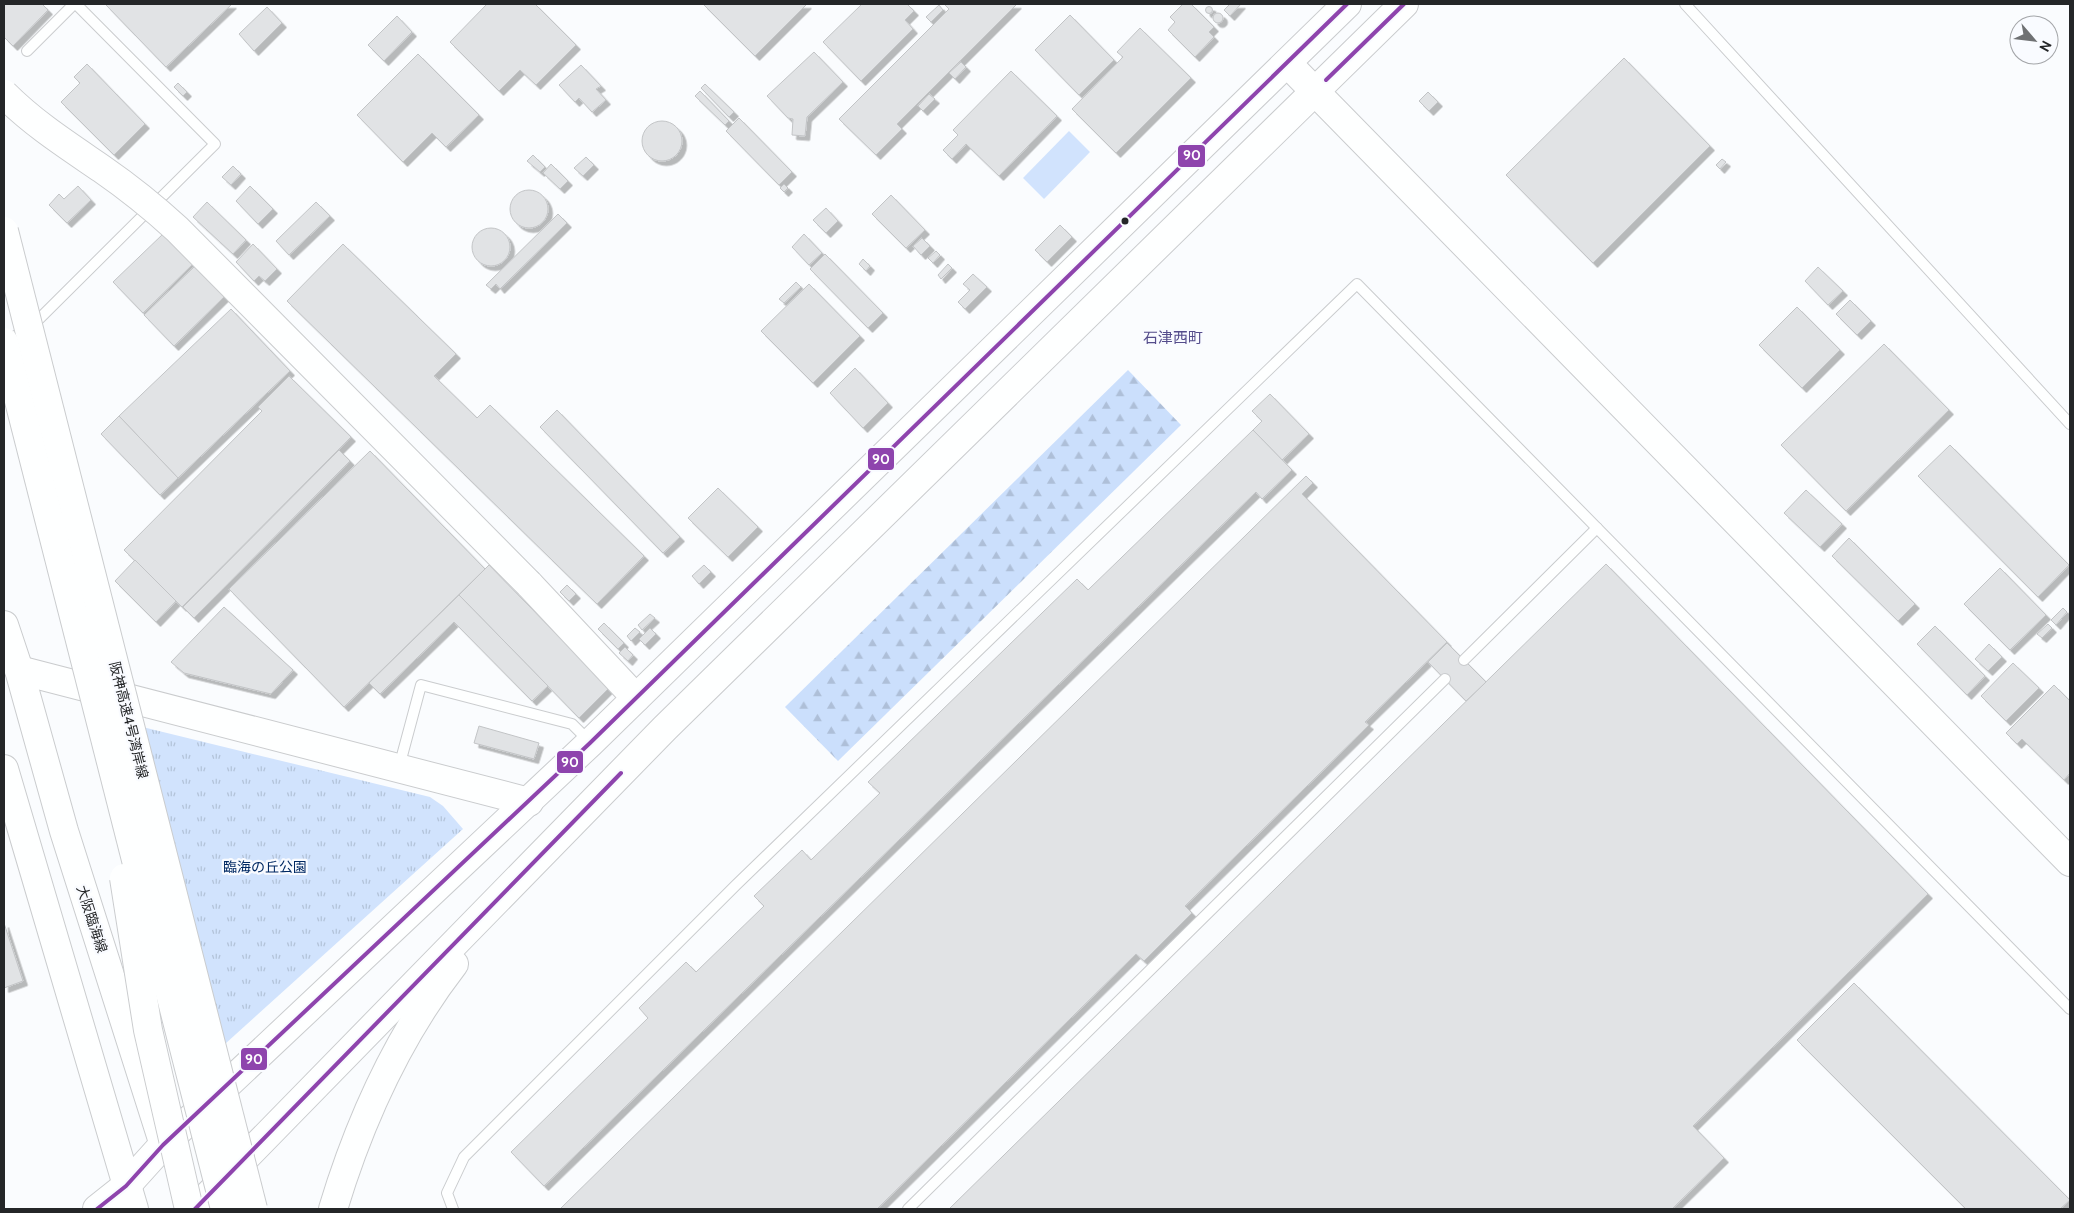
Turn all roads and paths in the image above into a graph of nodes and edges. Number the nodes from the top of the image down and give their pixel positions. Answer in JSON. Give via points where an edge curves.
{"nodes":[{"id":1,"x":75,"y":4,"type":"edge"},
{"id":2,"x":1347,"y":4,"type":"edge"},
{"id":3,"x":1404,"y":4,"type":"edge"},
{"id":4,"x":1685,"y":4,"type":"edge"},
{"id":5,"x":27,"y":51,"type":"dead end"},
{"id":6,"x":1287,"y":63,"type":"junction"},
{"id":7,"x":1314,"y":92,"type":"junction"},
{"id":8,"x":4,"y":94,"type":"edge"},
{"id":9,"x":4,"y":231,"type":"edge"},
{"id":10,"x":4,"y":343,"type":"edge"},
{"id":11,"x":2070,"y":424,"type":"edge"},
{"id":12,"x":31,"y":450,"type":"junction"},
{"id":13,"x":1597,"y":528,"type":"junction"},
{"id":14,"x":4,"y":625,"type":"edge"},
{"id":15,"x":1464,"y":660,"type":"dead end"},
{"id":16,"x":18,"y":670,"type":"junction"},
{"id":17,"x":1445,"y":679,"type":"dead end"},
{"id":18,"x":636,"y":698,"type":"junction"},
{"id":19,"x":665,"y":728,"type":"junction"},
{"id":20,"x":590,"y":743,"type":"junction"},
{"id":21,"x":398,"y":768,"type":"junction"},
{"id":22,"x":4,"y":769,"type":"edge"},
{"id":23,"x":529,"y":802,"type":"junction"},
{"id":24,"x":542,"y":853,"type":"junction"},
{"id":25,"x":2070,"y":862,"type":"edge"},
{"id":26,"x":2070,"y":1009,"type":"edge"},
{"id":27,"x":163,"y":1145,"type":"junction"},
{"id":28,"x":130,"y":1197,"type":"edge"},
{"id":29,"x":97,"y":1209,"type":"edge"},
{"id":30,"x":189,"y":1209,"type":"edge"},
{"id":31,"x":194,"y":1209,"type":"edge"},
{"id":32,"x":225,"y":1209,"type":"edge"},
{"id":33,"x":253,"y":1209,"type":"edge"},
{"id":34,"x":333,"y":1209,"type":"edge"},
{"id":35,"x":453,"y":1209,"type":"edge"},
{"id":36,"x":908,"y":1209,"type":"edge"}],
"edges":[{"from":1,"to":5,"type":"lane"},
{"from":1,"to":10,"type":"lane","via":[[216,144],[34,323]]},
{"from":2,"to":6,"type":"main road"},
{"from":3,"to":7,"type":"main road"},
{"from":4,"to":11,"type":"lane"},
{"from":6,"to":7,"type":"main road"},
{"from":6,"to":18,"type":"main road"},
{"from":7,"to":19,"type":"main road"},
{"from":7,"to":25,"type":"main road"},
{"from":8,"to":18,"type":"main road","bridge":true,"via":[[46,132],[126,186],[177,229],[528,584]]},
{"from":9,"to":33,"type":"main road","name":"阪神高速4号湾岸線","bridge":true},
{"from":10,"to":12,"type":"main road","name":"阪神高速4号湾岸線","bridge":true},
{"from":12,"to":30,"type":"main road","bridge":true,"via":[[39,496],[102,753],[148,1030]]},
{"from":12,"to":32,"type":"main road","name":"阪神高速4号湾岸線","bridge":true},
{"from":13,"to":15,"type":"lane"},
{"from":13,"to":26,"type":"lane"},
{"from":13,"to":35,"type":"lane","via":[[1357,284],[736,885],[464,1157],[448,1193]]},
{"from":14,"to":16,"type":"main road","name":"大阪臨海線"},
{"from":16,"to":21,"type":"main road"},
{"from":16,"to":27,"type":"main road","name":"大阪臨海線","via":[[64,831]]},
{"from":17,"to":36,"type":"lane"},
{"from":18,"to":19,"type":"main road"},
{"from":18,"to":20,"type":"main road"},
{"from":19,"to":24,"type":"main road"},
{"from":20,"to":21,"type":"lane","via":[[572,724],[421,685]]},
{"from":20,"to":23,"type":"main road"},
{"from":21,"to":23,"type":"main road"},
{"from":22,"to":28,"type":"main road"},
{"from":23,"to":27,"type":"main road"},
{"from":24,"to":31,"type":"main road"},
{"from":24,"to":34,"type":"main road","via":[[439,984],[417,1019],[357,1139]]},
{"from":27,"to":28,"type":"main road"},
{"from":27,"to":31,"type":"main road","name":"大阪臨海線"},
{"from":28,"to":29,"type":"main road"}]}
